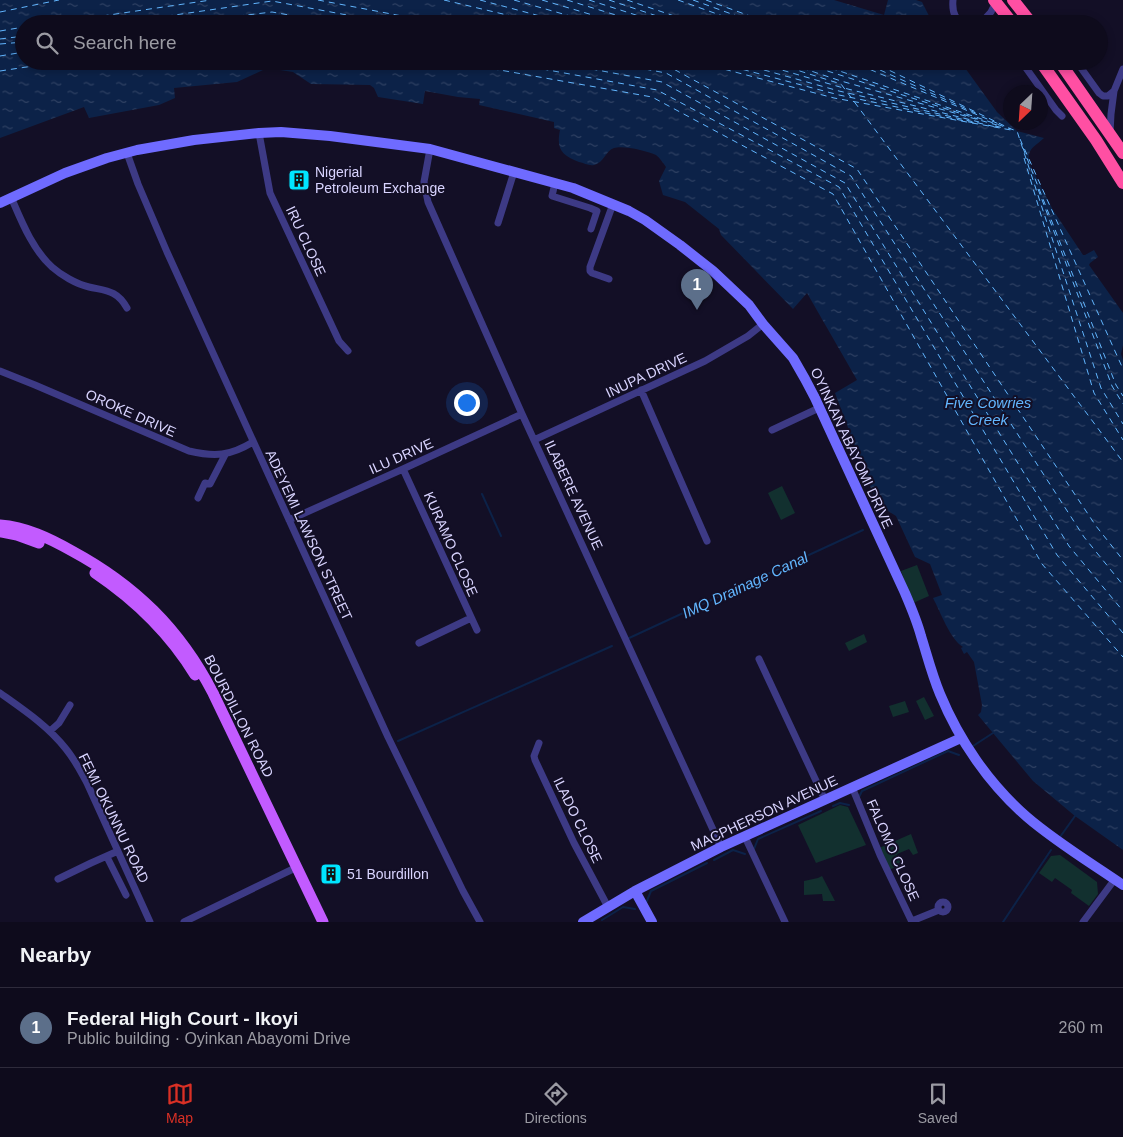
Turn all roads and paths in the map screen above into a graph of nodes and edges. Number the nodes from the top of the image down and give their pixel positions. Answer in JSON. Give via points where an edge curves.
{"nodes":[{"id":1,"x":953,"y":0,"type":"edge"},
{"id":2,"x":1013,"y":0,"type":"edge"},
{"id":3,"x":1025,"y":0,"type":"edge"},
{"id":4,"x":998,"y":4,"type":"edge"},
{"id":5,"x":955,"y":15,"type":"edge"},
{"id":6,"x":988,"y":15,"type":"edge"},
{"id":7,"x":1006,"y":15,"type":"edge"},
{"id":8,"x":1026,"y":15,"type":"edge"},
{"id":9,"x":1030,"y":15,"type":"edge"},
{"id":10,"x":1027,"y":70,"type":"edge"},
{"id":11,"x":1046,"y":70,"type":"edge"},
{"id":12,"x":1065,"y":70,"type":"edge"},
{"id":13,"x":1082,"y":70,"type":"edge"},
{"id":14,"x":1123,"y":70,"type":"edge"},
{"id":15,"x":1114,"y":91,"type":"junction"},
{"id":16,"x":1062,"y":116,"type":"dead end"},
{"id":17,"x":259,"y":133,"type":"junction"},
{"id":18,"x":1110,"y":133,"type":"junction"},
{"id":19,"x":430,"y":149,"type":"junction"},
{"id":20,"x":127,"y":153,"type":"junction"},
{"id":21,"x":1123,"y":153,"type":"edge"},
{"id":22,"x":514,"y":172,"type":"junction"},
{"id":23,"x":555,"y":183,"type":"junction"},
{"id":24,"x":1123,"y":183,"type":"edge"},
{"id":25,"x":11,"y":197,"type":"junction"},
{"id":26,"x":0,"y":202,"type":"edge"},
{"id":27,"x":613,"y":204,"type":"junction"},
{"id":28,"x":498,"y":223,"type":"dead end"},
{"id":29,"x":591,"y":229,"type":"dead end"},
{"id":30,"x":609,"y":279,"type":"dead end"},
{"id":31,"x":127,"y":308,"type":"dead end"},
{"id":32,"x":763,"y":324,"type":"junction"},
{"id":33,"x":348,"y":351,"type":"dead end"},
{"id":34,"x":0,"y":371,"type":"edge"},
{"id":35,"x":641,"y":390,"type":"junction"},
{"id":36,"x":819,"y":408,"type":"junction"},
{"id":37,"x":522,"y":414,"type":"junction"},
{"id":38,"x":772,"y":430,"type":"dead end"},
{"id":39,"x":534,"y":440,"type":"junction"},
{"id":40,"x":253,"y":442,"type":"junction"},
{"id":41,"x":225,"y":455,"type":"junction"},
{"id":42,"x":403,"y":469,"type":"junction"},
{"id":43,"x":198,"y":498,"type":"dead end"},
{"id":44,"x":289,"y":520,"type":"junction"},
{"id":45,"x":0,"y":525,"type":"edge"},
{"id":46,"x":0,"y":532,"type":"edge"},
{"id":47,"x":707,"y":541,"type":"dead end"},
{"id":48,"x":471,"y":618,"type":"junction"},
{"id":49,"x":477,"y":630,"type":"dead end"},
{"id":50,"x":419,"y":643,"type":"dead end"},
{"id":51,"x":760,"y":659,"type":"dead end"},
{"id":52,"x":0,"y":693,"type":"edge"},
{"id":53,"x":70,"y":705,"type":"dead end"},
{"id":54,"x":50,"y":731,"type":"junction"},
{"id":55,"x":961,"y":738,"type":"junction"},
{"id":56,"x":539,"y":743,"type":"dead end"},
{"id":57,"x":852,"y":787,"type":"junction"},
{"id":58,"x":824,"y":800,"type":"junction"},
{"id":59,"x":746,"y":837,"type":"junction"},
{"id":60,"x":721,"y":847,"type":"junction"},
{"id":61,"x":118,"y":851,"type":"junction"},
{"id":62,"x":107,"y":856,"type":"junction"},
{"id":63,"x":291,"y":870,"type":"junction"},
{"id":64,"x":58,"y":879,"type":"dead end"},
{"id":65,"x":1119,"y":882,"type":"edge"},
{"id":66,"x":635,"y":891,"type":"junction"},
{"id":67,"x":126,"y":895,"type":"dead end"},
{"id":68,"x":608,"y":907,"type":"junction"},
{"id":69,"x":939,"y":910,"type":"dead end"},
{"id":70,"x":150,"y":922,"type":"edge"},
{"id":71,"x":184,"y":922,"type":"edge"},
{"id":72,"x":316,"y":922,"type":"edge"},
{"id":73,"x":323,"y":922,"type":"edge"},
{"id":74,"x":480,"y":922,"type":"edge"},
{"id":75,"x":584,"y":922,"type":"edge"},
{"id":76,"x":652,"y":922,"type":"edge"},
{"id":77,"x":785,"y":922,"type":"edge"},
{"id":78,"x":912,"y":922,"type":"edge"},
{"id":79,"x":1082,"y":922,"type":"edge"}],
"edges":[{"from":1,"to":5,"type":"street"},
{"from":2,"to":8,"type":"highway"},
{"from":3,"to":9,"type":"highway"},
{"from":4,"to":6,"type":"street"},
{"from":4,"to":7,"type":"highway"},
{"from":10,"to":16,"type":"street"},
{"from":11,"to":24,"type":"highway"},
{"from":12,"to":18,"type":"highway"},
{"from":13,"to":15,"type":"street","via":[[1103,96]]},
{"from":14,"to":15,"type":"street"},
{"from":15,"to":18,"type":"street"},
{"from":17,"to":19,"type":"street","name":"OYINKAN ABAYOMI DRIVE","via":[[330,136]]},
{"from":17,"to":20,"type":"street","name":"OYINKAN ABAYOMI DRIVE","via":[[194,140]]},
{"from":17,"to":33,"type":"street","name":"IRU CLOSE","via":[[270,194],[339,341]]},
{"from":18,"to":21,"type":"highway"},
{"from":19,"to":22,"type":"street","name":"OYINKAN ABAYOMI DRIVE"},
{"from":19,"to":37,"type":"street","name":"ILABERE AVENUE","via":[[424,182],[428,202]]},
{"from":20,"to":25,"type":"street","name":"OYINKAN ABAYOMI DRIVE","via":[[65,173]]},
{"from":20,"to":40,"type":"street","name":"ADEYEMI LAWSON STREET","via":[[163,244]]},
{"from":22,"to":23,"type":"street","name":"OYINKAN ABAYOMI DRIVE"},
{"from":22,"to":28,"type":"street"},
{"from":23,"to":27,"type":"street","name":"OYINKAN ABAYOMI DRIVE"},
{"from":23,"to":29,"type":"street","via":[[551,196],[596,211]]},
{"from":25,"to":26,"type":"street","name":"OYINKAN ABAYOMI DRIVE"},
{"from":25,"to":31,"type":"street","via":[[35,245],[52,266],[88,287],[110,291]]},
{"from":27,"to":30,"type":"street","via":[[590,268],[592,273]]},
{"from":27,"to":32,"type":"street","name":"OYINKAN ABAYOMI DRIVE","via":[[645,220],[680,245],[730,287]]},
{"from":32,"to":35,"type":"street","name":"INUPA DRIVE","via":[[705,361]]},
{"from":32,"to":36,"type":"street","name":"OYINKAN ABAYOMI DRIVE","via":[[793,358]]},
{"from":34,"to":41,"type":"street","name":"OROKE DRIVE","via":[[189,451]]},
{"from":35,"to":39,"type":"street","name":"INUPA DRIVE"},
{"from":35,"to":47,"type":"street"},
{"from":36,"to":38,"type":"street"},
{"from":36,"to":55,"type":"street","name":"OYINKAN ABAYOMI DRIVE","via":[[905,593],[939,692]]},
{"from":37,"to":39,"type":"street","name":"ILABERE AVENUE"},
{"from":37,"to":42,"type":"street","name":"ILU DRIVE"},
{"from":39,"to":60,"type":"street","name":"ILABERE AVENUE"},
{"from":40,"to":41,"type":"street","name":"OROKE DRIVE"},
{"from":40,"to":44,"type":"street","name":"ADEYEMI LAWSON STREET"},
{"from":41,"to":43,"type":"street","via":[[210,484],[205,483]]},
{"from":42,"to":44,"type":"street","name":"ILU DRIVE"},
{"from":42,"to":48,"type":"street","name":"KURAMO CLOSE"},
{"from":44,"to":74,"type":"street","name":"ADEYEMI LAWSON STREET","via":[[388,737]]},
{"from":45,"to":73,"type":"main road","name":"BOURDILLON ROAD","via":[[44,536],[104,570],[150,607],[185,646],[213,693]]},
{"from":46,"to":63,"type":"main road","name":"BOURDILLON ROAD","via":[[36,541],[86,567],[126,596],[173,643],[208,698]]},
{"from":48,"to":49,"type":"street","name":"KURAMO CLOSE"},
{"from":48,"to":50,"type":"street"},
{"from":51,"to":58,"type":"street"},
{"from":52,"to":54,"type":"street","name":"FEMI OKUNNU ROAD"},
{"from":53,"to":54,"type":"street"},
{"from":54,"to":61,"type":"street","name":"FEMI OKUNNU ROAD","via":[[78,767]]},
{"from":55,"to":57,"type":"street","name":"MACPHERSON AVENUE"},
{"from":55,"to":65,"type":"street","name":"OYINKAN ABAYOMI DRIVE","via":[[994,784],[1027,817]]},
{"from":56,"to":68,"type":"street","name":"ILADO CLOSE","via":[[535,760]]},
{"from":57,"to":58,"type":"street","name":"MACPHERSON AVENUE"},
{"from":57,"to":78,"type":"street","name":"FALOMO CLOSE"},
{"from":58,"to":59,"type":"street","name":"MACPHERSON AVENUE"},
{"from":59,"to":60,"type":"street","name":"MACPHERSON AVENUE"},
{"from":59,"to":77,"type":"street"},
{"from":60,"to":66,"type":"street","name":"MACPHERSON AVENUE"},
{"from":61,"to":62,"type":"street"},
{"from":61,"to":70,"type":"street","name":"FEMI OKUNNU ROAD"},
{"from":62,"to":64,"type":"street"},
{"from":62,"to":67,"type":"street"},
{"from":63,"to":71,"type":"street"},
{"from":63,"to":72,"type":"main road","name":"BOURDILLON ROAD"},
{"from":65,"to":79,"type":"street"},
{"from":66,"to":68,"type":"street","name":"MACPHERSON AVENUE"},
{"from":66,"to":76,"type":"street"},
{"from":68,"to":75,"type":"street","name":"MACPHERSON AVENUE"},
{"from":69,"to":78,"type":"street"}]}
